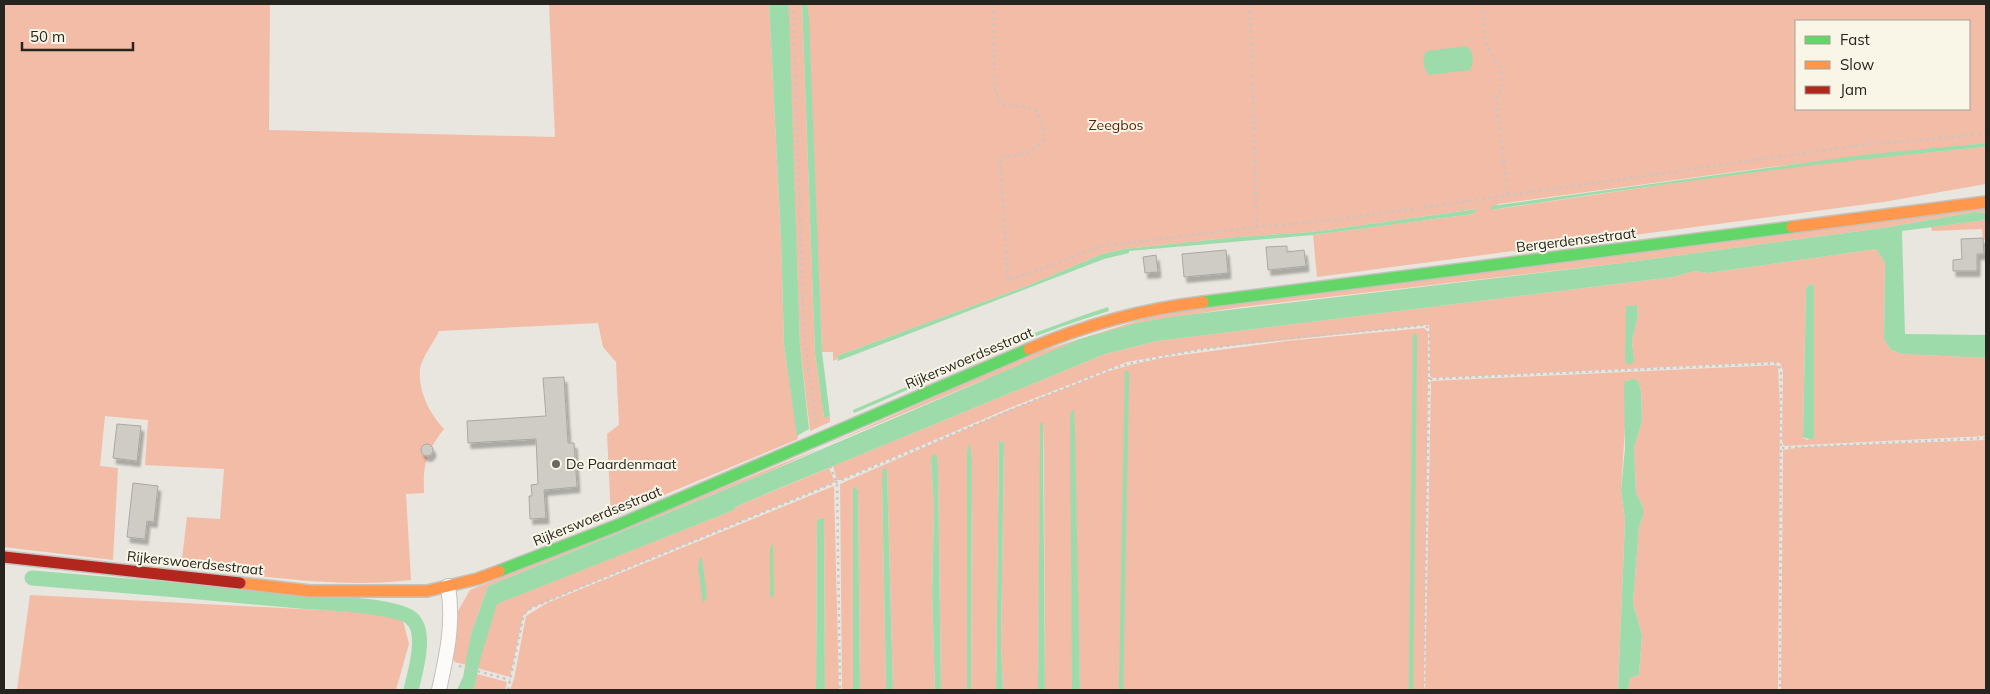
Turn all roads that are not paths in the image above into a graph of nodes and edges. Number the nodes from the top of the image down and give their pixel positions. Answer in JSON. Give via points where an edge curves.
{"nodes":[{"id":1,"x":1986,"y":202,"type":"edge"},
{"id":2,"x":1170,"y":306,"type":"joint"},
{"id":3,"x":4,"y":557,"type":"edge"},
{"id":4,"x":448,"y":586,"type":"junction"},
{"id":5,"x":439,"y":690,"type":"edge"}],
"edges":[{"from":1,"to":2,"type":"street","name":"Bergerdensestraat"},
{"from":2,"to":4,"type":"street","name":"Rijkerswoerdsestraat","via":[[1119,317],[1046,342],[821,443],[618,525],[477,579]]},
{"from":3,"to":4,"type":"street","name":"Rijkerswoerdsestraat","via":[[310,591],[427,591]]},
{"from":4,"to":5,"type":"street","via":[[451,631]]}]}
